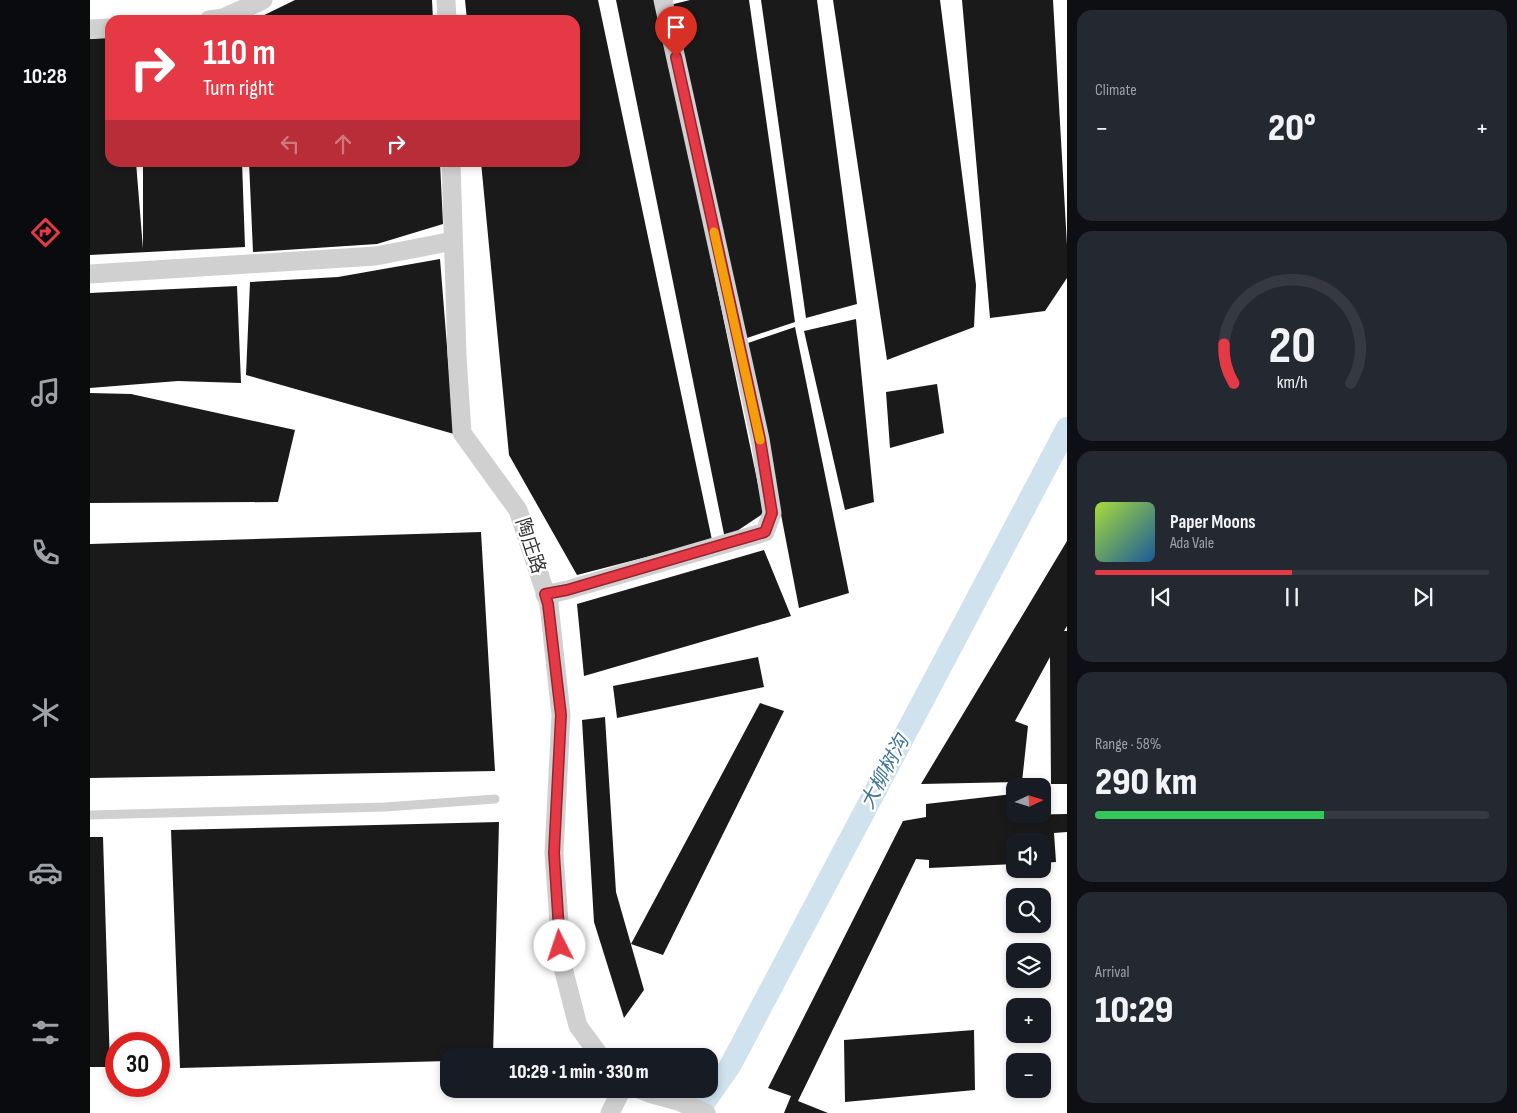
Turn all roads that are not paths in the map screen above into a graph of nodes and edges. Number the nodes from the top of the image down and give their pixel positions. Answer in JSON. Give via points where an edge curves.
{"nodes":[{"id":1,"x":263,"y":0,"type":"edge"},
{"id":2,"x":446,"y":0,"type":"edge"},
{"id":3,"x":663,"y":0,"type":"edge"},
{"id":4,"x":230,"y":15,"type":"edge"},
{"id":5,"x":447,"y":15,"type":"edge"},
{"id":6,"x":105,"y":28,"type":"edge"},
{"id":7,"x":90,"y":29,"type":"edge"},
{"id":8,"x":451,"y":167,"type":"edge"},
{"id":9,"x":453,"y":240,"type":"junction"},
{"id":10,"x":90,"y":274,"type":"edge"},
{"id":11,"x":545,"y":594,"type":"junction"},
{"id":12,"x":495,"y":799,"type":"dead end"},
{"id":13,"x":90,"y":815,"type":"edge"},
{"id":14,"x":594,"y":1048,"type":"edge"},
{"id":15,"x":618,"y":1098,"type":"edge"},
{"id":16,"x":666,"y":1098,"type":"edge"},
{"id":17,"x":610,"y":1113,"type":"edge"},
{"id":18,"x":706,"y":1113,"type":"edge"}],
"edges":[{"from":1,"to":4,"type":"street"},
{"from":2,"to":5,"type":"street"},
{"from":3,"to":11,"type":"street","via":[[760,439],[772,513],[765,532]]},
{"from":6,"to":7,"type":"street"},
{"from":8,"to":9,"type":"street","name":"陶庄路"},
{"from":9,"to":10,"type":"street","via":[[376,256]]},
{"from":9,"to":11,"type":"street","name":"陶庄路","via":[[462,433],[518,510]]},
{"from":11,"to":14,"type":"street","name":"陶庄路","via":[[561,715],[554,853],[562,964],[578,1026]]},
{"from":12,"to":13,"type":"lane","via":[[385,807]]},
{"from":15,"to":17,"type":"street"},
{"from":16,"to":18,"type":"street"}]}
